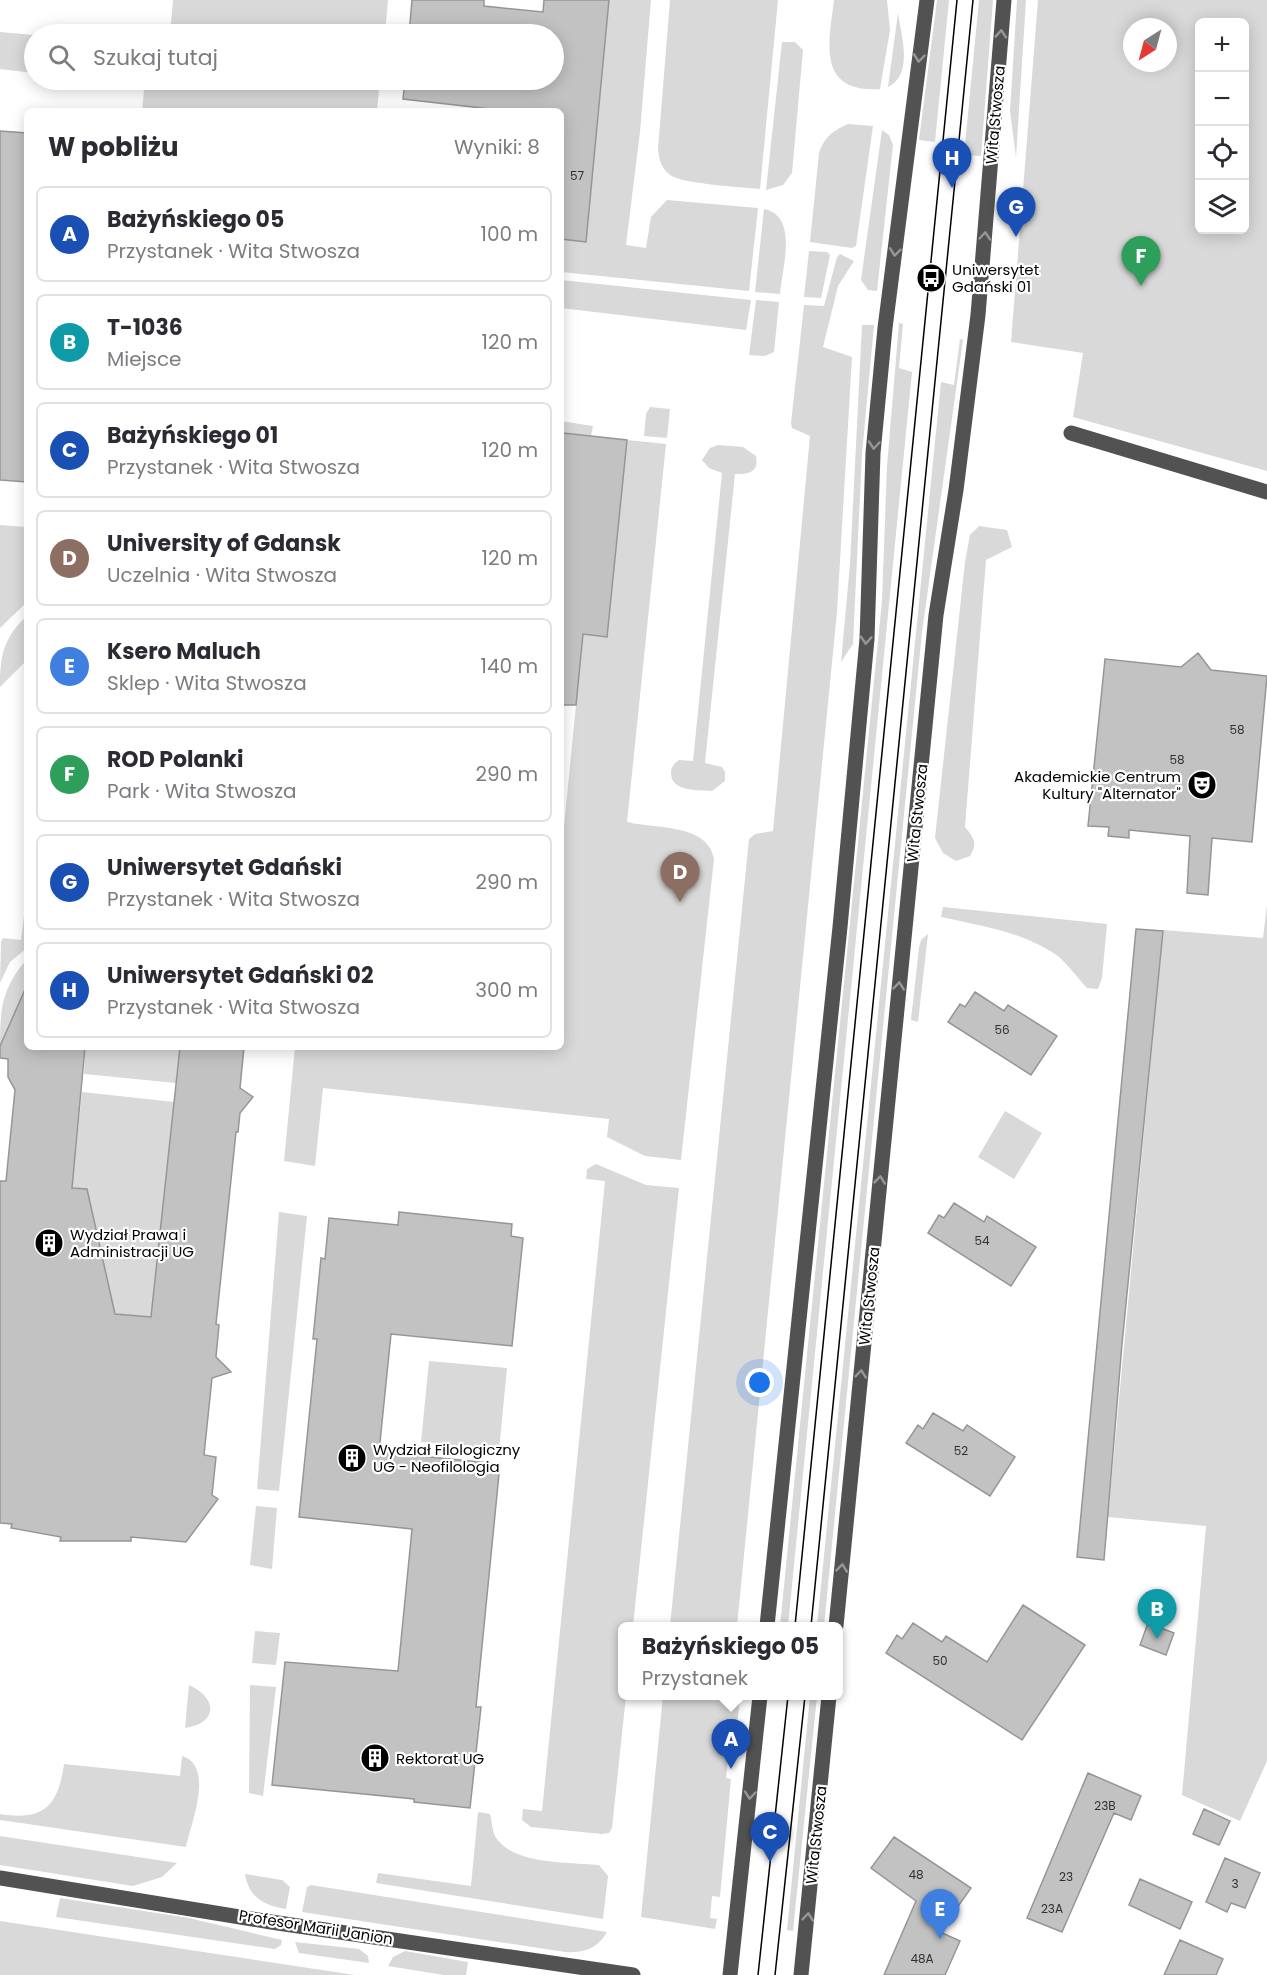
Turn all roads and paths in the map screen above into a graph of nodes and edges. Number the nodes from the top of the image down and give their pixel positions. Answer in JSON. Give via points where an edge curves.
{"nodes":[{"id":1,"x":927,"y":0,"type":"edge"},
{"id":2,"x":1004,"y":0,"type":"edge"},
{"id":3,"x":1071,"y":433,"type":"dead end"},
{"id":4,"x":1267,"y":492,"type":"edge"},
{"id":5,"x":767,"y":1622,"type":"edge"},
{"id":6,"x":836,"y":1622,"type":"edge"},
{"id":7,"x":759,"y":1700,"type":"edge"},
{"id":8,"x":829,"y":1700,"type":"edge"},
{"id":9,"x":0,"y":1878,"type":"edge"},
{"id":10,"x":633,"y":1975,"type":"edge"},
{"id":11,"x":730,"y":1975,"type":"edge"},
{"id":12,"x":801,"y":1975,"type":"edge"}],
"edges":[{"from":1,"to":5,"type":"street","one_way":true,"via":[[885,328],[873,453],[867,639]]},
{"from":6,"to":2,"type":"street","name":"Wita Stwosza","one_way":true,"via":[[936,615],[978,315]]},
{"from":3,"to":4,"type":"street"},
{"from":7,"to":11,"type":"street","one_way":true},
{"from":12,"to":8,"type":"street","name":"Wita Stwosza","one_way":true},
{"from":9,"to":10,"type":"street","name":"Profesor Marii Janion"}]}
